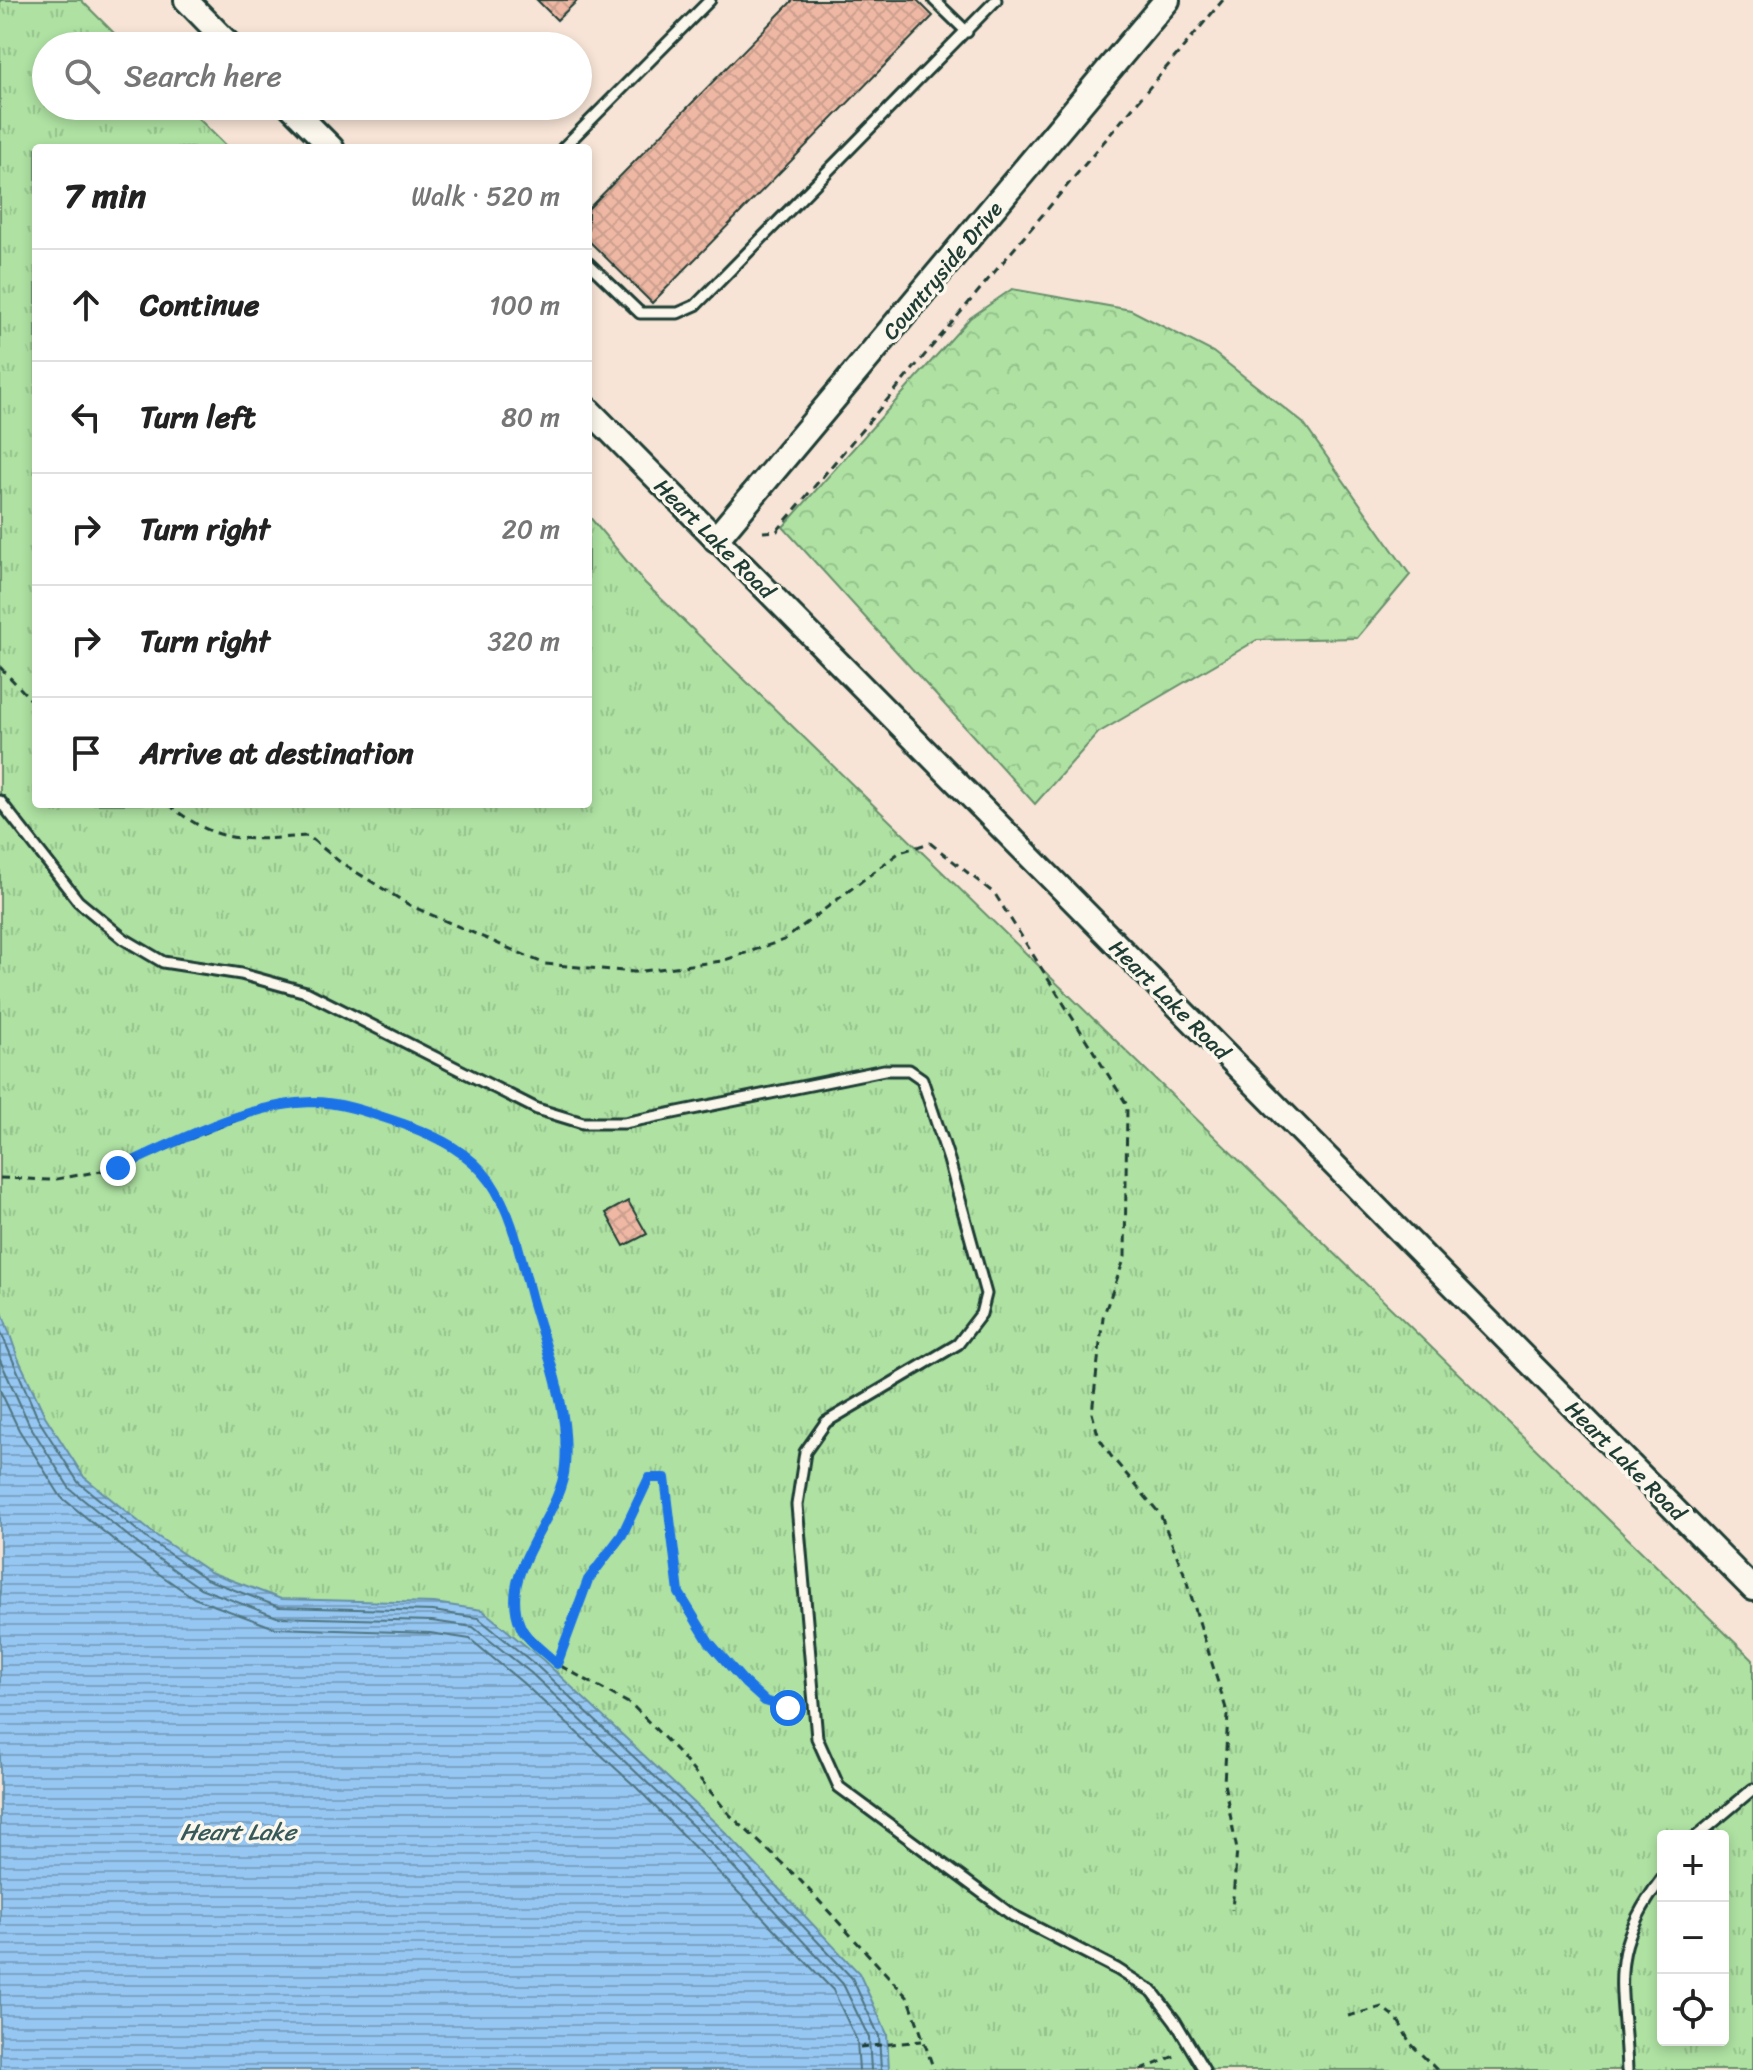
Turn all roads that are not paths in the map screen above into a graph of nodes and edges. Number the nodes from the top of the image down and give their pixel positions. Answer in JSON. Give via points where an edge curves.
{"nodes":[{"id":1,"x":186,"y":0,"type":"edge"},
{"id":2,"x":710,"y":0,"type":"edge"},
{"id":3,"x":934,"y":0,"type":"edge"},
{"id":4,"x":996,"y":0,"type":"edge"},
{"id":5,"x":1167,"y":0,"type":"edge"},
{"id":6,"x":217,"y":32,"type":"edge"},
{"id":7,"x":967,"y":32,"type":"junction"},
{"id":8,"x":592,"y":119,"type":"edge"},
{"id":9,"x":304,"y":120,"type":"edge"},
{"id":10,"x":591,"y":120,"type":"edge"},
{"id":11,"x":328,"y":144,"type":"edge"},
{"id":12,"x":567,"y":144,"type":"edge"},
{"id":13,"x":592,"y":267,"type":"edge"},
{"id":14,"x":592,"y":413,"type":"edge"},
{"id":15,"x":716,"y":539,"type":"junction"},
{"id":16,"x":0,"y":801,"type":"edge"},
{"id":17,"x":1753,"y":1589,"type":"edge"},
{"id":18,"x":1753,"y":1789,"type":"edge"},
{"id":19,"x":1704,"y":1830,"type":"edge"},
{"id":20,"x":1657,"y":1887,"type":"edge"},
{"id":21,"x":1204,"y":2070,"type":"edge"},
{"id":22,"x":1627,"y":2070,"type":"edge"}],
"edges":[{"from":1,"to":6,"type":"street"},
{"from":2,"to":8,"type":"lane"},
{"from":3,"to":7,"type":"lane"},
{"from":4,"to":7,"type":"lane"},
{"from":5,"to":15,"type":"main road","name":"Countryside Drive"},
{"from":7,"to":13,"type":"lane","via":[[696,305],[678,313],[640,313]]},
{"from":9,"to":11,"type":"street"},
{"from":10,"to":12,"type":"lane"},
{"from":14,"to":15,"type":"street","name":"Heart Lake Road"},
{"from":15,"to":17,"type":"street","name":"Heart Lake Road"},
{"from":16,"to":21,"type":"lane","via":[[78,901],[124,939],[163,962],[241,974],[306,992],[537,1109],[572,1119],[624,1123],[884,1070],[909,1070],[922,1079],[986,1294],[981,1314],[958,1344],[826,1422],[805,1452],[797,1505],[817,1738],[839,1787],[1012,1915],[1153,1992]]},
{"from":18,"to":19,"type":"lane"},
{"from":20,"to":22,"type":"lane","via":[[1627,1936],[1620,1977]]}]}
